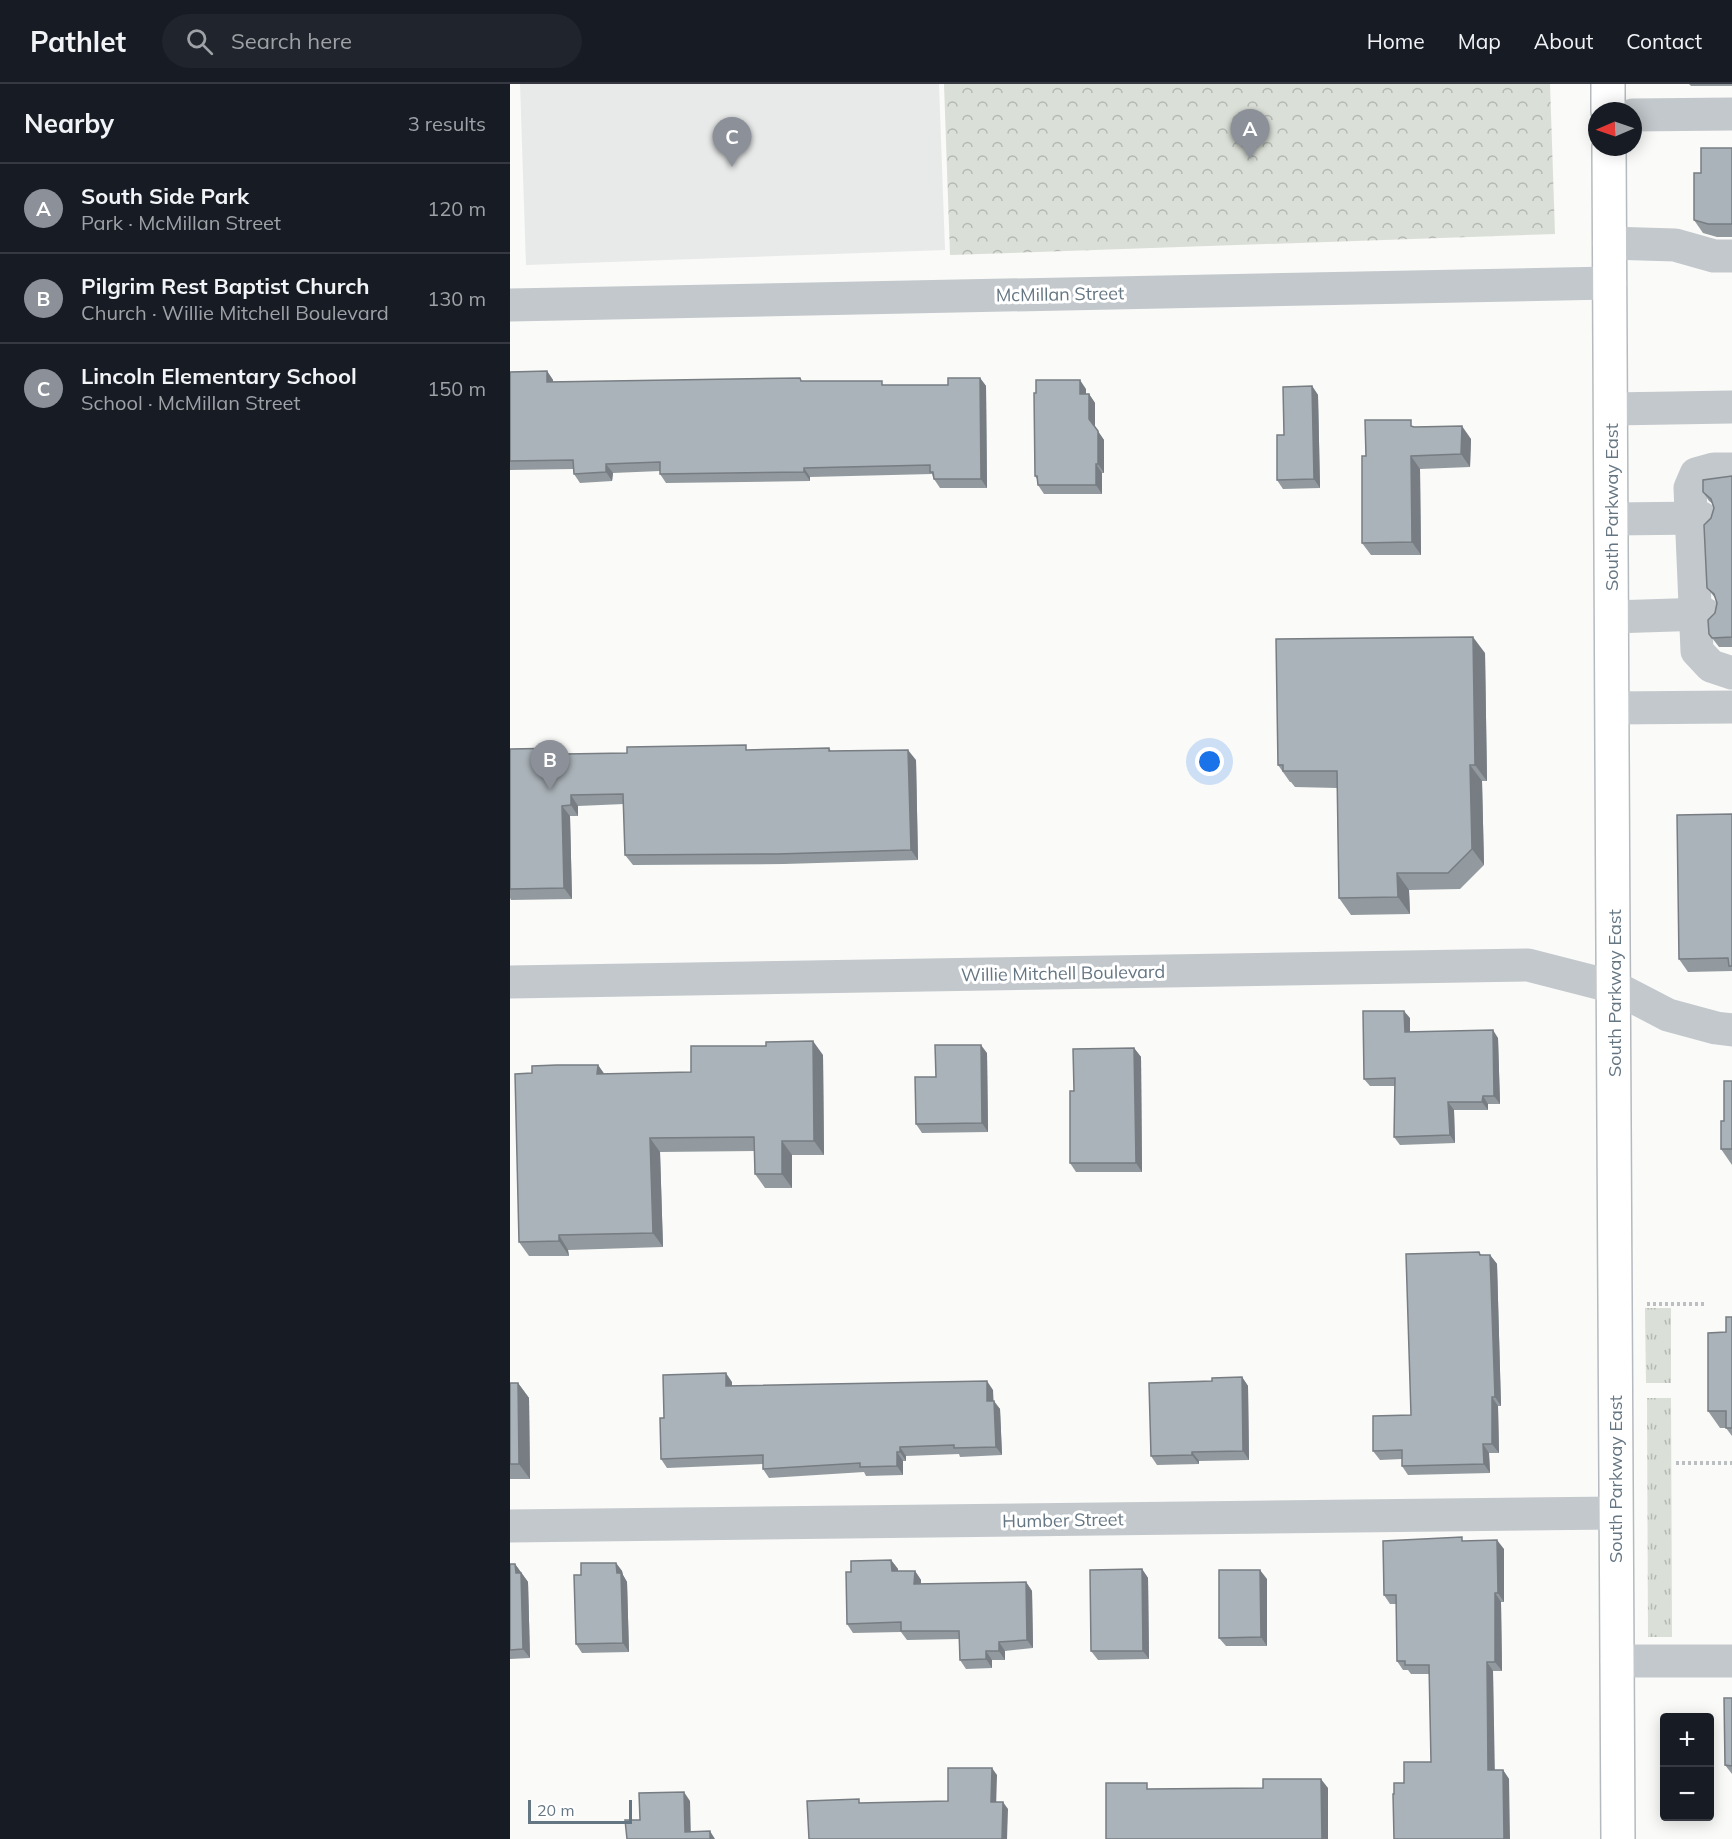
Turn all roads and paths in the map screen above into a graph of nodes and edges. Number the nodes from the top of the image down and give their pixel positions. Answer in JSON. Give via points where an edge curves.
{"nodes":[{"id":1,"x":1608,"y":84,"type":"edge"},
{"id":2,"x":1608,"y":102,"type":"edge"},
{"id":3,"x":1732,"y":114,"type":"edge"},
{"id":4,"x":1642,"y":115,"type":"edge"},
{"id":5,"x":1609,"y":156,"type":"edge"},
{"id":6,"x":1609,"y":243,"type":"junction"},
{"id":7,"x":1732,"y":256,"type":"edge"},
{"id":8,"x":1610,"y":284,"type":"junction"},
{"id":9,"x":510,"y":305,"type":"edge"},
{"id":10,"x":1732,"y":407,"type":"edge"},
{"id":11,"x":1611,"y":409,"type":"junction"},
{"id":12,"x":1732,"y":469,"type":"edge"},
{"id":13,"x":1697,"y":518,"type":"junction"},
{"id":14,"x":1612,"y":519,"type":"junction"},
{"id":15,"x":1700,"y":614,"type":"junction"},
{"id":16,"x":1612,"y":617,"type":"junction"},
{"id":17,"x":1732,"y":673,"type":"edge"},
{"id":18,"x":1732,"y":707,"type":"edge"},
{"id":19,"x":1613,"y":708,"type":"junction"},
{"id":20,"x":510,"y":982,"type":"edge"},
{"id":21,"x":1614,"y":987,"type":"junction"},
{"id":22,"x":1732,"y":1030,"type":"edge"},
{"id":23,"x":1646,"y":1304,"type":"dead end"},
{"id":24,"x":1706,"y":1304,"type":"dead end"},
{"id":25,"x":1676,"y":1463,"type":"dead end"},
{"id":26,"x":1732,"y":1463,"type":"edge"},
{"id":27,"x":1616,"y":1513,"type":"junction"},
{"id":28,"x":510,"y":1527,"type":"edge"},
{"id":29,"x":1617,"y":1661,"type":"junction"},
{"id":30,"x":1732,"y":1661,"type":"edge"},
{"id":31,"x":1618,"y":1839,"type":"edge"}],
"edges":[{"from":1,"to":2,"type":"main road"},
{"from":3,"to":4,"type":"street"},
{"from":5,"to":6,"type":"main road","name":"South Parkway East"},
{"from":6,"to":7,"type":"street","via":[[1675,245],[1714,256]]},
{"from":6,"to":8,"type":"main road","name":"South Parkway East"},
{"from":8,"to":9,"type":"street","name":"McMillan Street"},
{"from":8,"to":11,"type":"main road","name":"South Parkway East"},
{"from":10,"to":11,"type":"street"},
{"from":11,"to":14,"type":"main road","name":"South Parkway East"},
{"from":12,"to":13,"type":"street","via":[[1696,474],[1690,488]]},
{"from":13,"to":14,"type":"street"},
{"from":13,"to":15,"type":"street"},
{"from":14,"to":16,"type":"main road","name":"South Parkway East"},
{"from":15,"to":16,"type":"street"},
{"from":15,"to":17,"type":"street","via":[[1697,651],[1711,666]]},
{"from":16,"to":19,"type":"main road","name":"South Parkway East"},
{"from":18,"to":19,"type":"street"},
{"from":19,"to":21,"type":"main road","name":"South Parkway East"},
{"from":20,"to":21,"type":"street","name":"Willie Mitchell Boulevard","via":[[1528,965]]},
{"from":21,"to":22,"type":"street","name":"Willie Mitchell Boulevard","via":[[1668,1015]]},
{"from":21,"to":27,"type":"main road","name":"South Parkway East"},
{"from":23,"to":24,"type":"path"},
{"from":25,"to":26,"type":"path"},
{"from":27,"to":28,"type":"street","name":"Humber Street"},
{"from":27,"to":29,"type":"main road","name":"South Parkway East"},
{"from":29,"to":30,"type":"street"},
{"from":29,"to":31,"type":"main road","name":"South Parkway East"}]}
